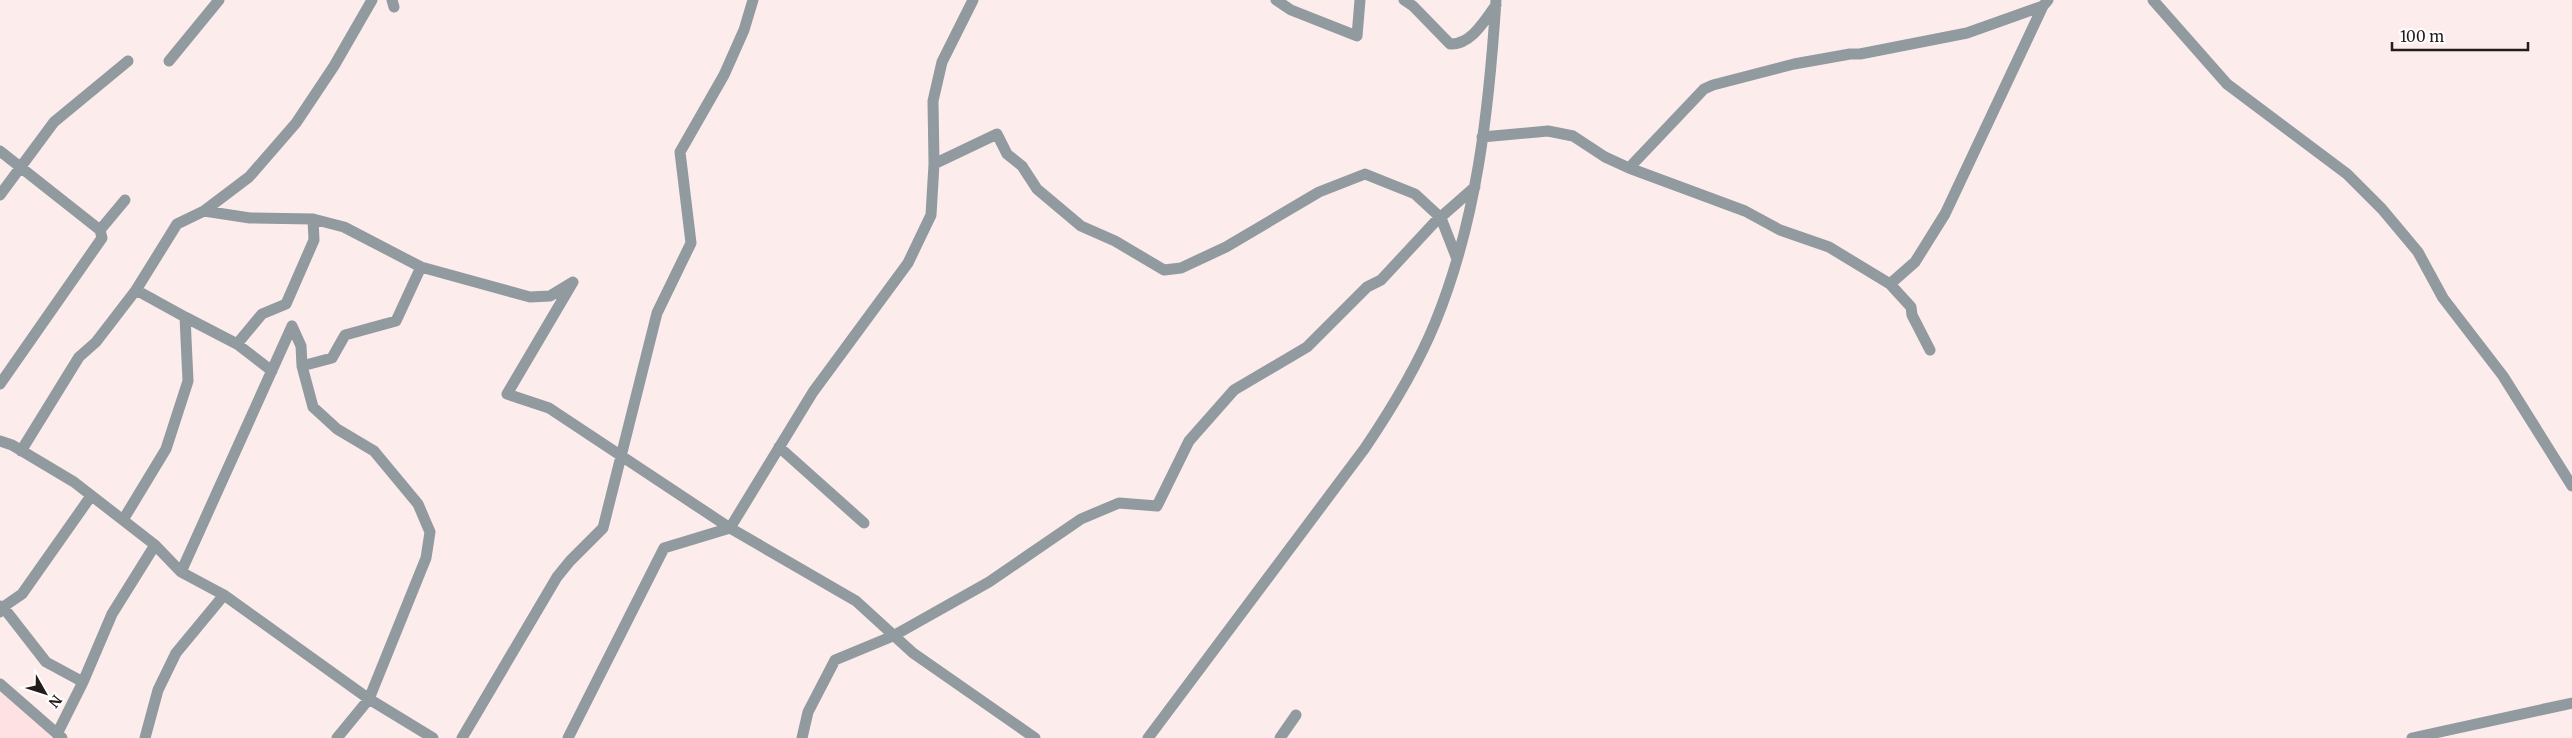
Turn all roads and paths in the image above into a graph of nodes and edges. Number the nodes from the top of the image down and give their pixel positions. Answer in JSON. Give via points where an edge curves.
{"nodes":[{"id":1,"x":219,"y":0,"type":"edge"},
{"id":2,"x":372,"y":0,"type":"edge"},
{"id":3,"x":753,"y":0,"type":"edge"},
{"id":4,"x":973,"y":0,"type":"edge"},
{"id":5,"x":1276,"y":0,"type":"edge"},
{"id":6,"x":1360,"y":0,"type":"edge"},
{"id":7,"x":1404,"y":0,"type":"edge"},
{"id":8,"x":2153,"y":0,"type":"edge"},
{"id":9,"x":1496,"y":2,"type":"edge"},
{"id":10,"x":2046,"y":3,"type":"edge"},
{"id":11,"x":128,"y":61,"type":"dead end"},
{"id":12,"x":169,"y":61,"type":"dead end"},
{"id":13,"x":1482,"y":137,"type":"junction"},
{"id":14,"x":0,"y":151,"type":"edge"},
{"id":15,"x":934,"y":164,"type":"junction"},
{"id":16,"x":20,"y":168,"type":"junction"},
{"id":17,"x":1629,"y":168,"type":"junction"},
{"id":18,"x":1475,"y":187,"type":"junction"},
{"id":19,"x":0,"y":195,"type":"edge"},
{"id":20,"x":125,"y":200,"type":"dead end"},
{"id":21,"x":204,"y":211,"type":"junction"},
{"id":22,"x":1440,"y":218,"type":"junction"},
{"id":23,"x":313,"y":219,"type":"junction"},
{"id":24,"x":100,"y":230,"type":"junction"},
{"id":25,"x":1457,"y":258,"type":"junction"},
{"id":26,"x":421,"y":267,"type":"junction"},
{"id":27,"x":1890,"y":284,"type":"junction"},
{"id":28,"x":136,"y":290,"type":"junction"},
{"id":29,"x":185,"y":317,"type":"junction"},
{"id":30,"x":237,"y":344,"type":"junction"},
{"id":31,"x":1930,"y":350,"type":"dead end"},
{"id":32,"x":302,"y":366,"type":"junction"},
{"id":33,"x":272,"y":371,"type":"junction"},
{"id":34,"x":0,"y":384,"type":"edge"},
{"id":35,"x":2,"y":444,"type":"edge"},
{"id":36,"x":779,"y":447,"type":"junction"},
{"id":37,"x":21,"y":451,"type":"junction"},
{"id":38,"x":622,"y":458,"type":"junction"},
{"id":39,"x":2572,"y":486,"type":"edge"},
{"id":40,"x":91,"y":496,"type":"junction"},
{"id":41,"x":123,"y":520,"type":"junction"},
{"id":42,"x":864,"y":523,"type":"dead end"},
{"id":43,"x":730,"y":528,"type":"junction"},
{"id":44,"x":155,"y":545,"type":"junction"},
{"id":45,"x":180,"y":572,"type":"junction"},
{"id":46,"x":224,"y":595,"type":"junction"},
{"id":47,"x":1,"y":608,"type":"edge"},
{"id":48,"x":893,"y":636,"type":"junction"},
{"id":49,"x":83,"y":682,"type":"junction"},
{"id":50,"x":0,"y":684,"type":"edge"},
{"id":51,"x":368,"y":698,"type":"junction"},
{"id":52,"x":2572,"y":704,"type":"edge"},
{"id":53,"x":1296,"y":715,"type":"dead end"},
{"id":54,"x":60,"y":736,"type":"edge"},
{"id":55,"x":145,"y":738,"type":"edge"},
{"id":56,"x":337,"y":738,"type":"edge"},
{"id":57,"x":433,"y":738,"type":"edge"},
{"id":58,"x":462,"y":738,"type":"edge"},
{"id":59,"x":568,"y":738,"type":"edge"},
{"id":60,"x":802,"y":738,"type":"edge"},
{"id":61,"x":1035,"y":738,"type":"edge"},
{"id":62,"x":1148,"y":738,"type":"edge"},
{"id":63,"x":1280,"y":738,"type":"edge"},
{"id":64,"x":2412,"y":738,"type":"edge"}],
"edges":[{"from":1,"to":12,"type":"street"},
{"from":2,"to":21,"type":"street","via":[[296,123],[249,177]]},
{"from":3,"to":38,"type":"street","via":[[724,75],[680,152],[691,243],[657,313]]},
{"from":4,"to":15,"type":"street","via":[[942,62],[933,101]]},
{"from":5,"to":6,"type":"street","via":[[1357,36]]},
{"from":7,"to":9,"type":"street","via":[[1450,44],[1458,44],[1475,33]]},
{"from":8,"to":39,"type":"street","via":[[2227,84],[2348,174],[2382,209],[2418,252],[2443,298],[2503,376]]},
{"from":9,"to":13,"type":"street","via":[[1492,68]]},
{"from":10,"to":17,"type":"street","via":[[1967,32],[1794,64],[1713,85],[1704,89]]},
{"from":10,"to":27,"type":"street","via":[[1946,214],[1915,262]]},
{"from":11,"to":16,"type":"street","via":[[54,122]]},
{"from":13,"to":17,"type":"street","via":[[1548,131],[1573,136]]},
{"from":13,"to":18,"type":"street"},
{"from":14,"to":16,"type":"street"},
{"from":15,"to":22,"type":"street","via":[[997,134],[1007,154],[1022,166],[1037,189],[1082,226],[1164,270],[1181,268],[1226,247],[1319,192],[1365,174],[1415,194]]},
{"from":15,"to":36,"type":"street","via":[[931,216],[908,263],[843,348]]},
{"from":16,"to":19,"type":"street"},
{"from":16,"to":24,"type":"street"},
{"from":17,"to":27,"type":"street","via":[[1745,211],[1780,230],[1829,247]]},
{"from":18,"to":22,"type":"street"},
{"from":18,"to":25,"type":"street"},
{"from":20,"to":24,"type":"street"},
{"from":21,"to":23,"type":"street","via":[[250,218]]},
{"from":21,"to":28,"type":"street","via":[[177,224]]},
{"from":22,"to":25,"type":"street"},
{"from":22,"to":48,"type":"street","via":[[1381,280],[1367,287],[1307,346],[1234,390],[1189,441],[1156,506],[1119,503],[1081,519],[989,582]]},
{"from":23,"to":26,"type":"street","via":[[344,227]]},
{"from":23,"to":30,"type":"street","via":[[314,240],[286,304],[262,314]]},
{"from":24,"to":34,"type":"street","via":[[102,238],[97,247]]},
{"from":25,"to":62,"type":"street","via":[[1435,323],[1392,408]]},
{"from":26,"to":32,"type":"street","via":[[396,321],[345,335],[332,358]]},
{"from":26,"to":38,"type":"street","via":[[530,297],[550,296],[573,282],[507,394],[549,408]]},
{"from":27,"to":31,"type":"street","via":[[1911,307]]},
{"from":28,"to":29,"type":"street"},
{"from":28,"to":37,"type":"street","via":[[96,342],[79,357]]},
{"from":29,"to":30,"type":"street"},
{"from":29,"to":41,"type":"street","via":[[188,381],[166,449]]},
{"from":30,"to":33,"type":"street"},
{"from":32,"to":33,"type":"street","via":[[301,346],[292,326]]},
{"from":32,"to":51,"type":"street","via":[[313,407],[336,429],[374,451],[418,504],[430,532],[426,558]]},
{"from":33,"to":45,"type":"street"},
{"from":35,"to":37,"type":"street"},
{"from":36,"to":42,"type":"street"},
{"from":36,"to":43,"type":"street"},
{"from":37,"to":40,"type":"street","via":[[74,482]]},
{"from":38,"to":43,"type":"street"},
{"from":38,"to":58,"type":"street","via":[[603,528],[570,560],[558,577]]},
{"from":40,"to":41,"type":"street"},
{"from":40,"to":47,"type":"street","via":[[22,594]]},
{"from":41,"to":44,"type":"street"},
{"from":43,"to":48,"type":"street","via":[[856,601]]},
{"from":43,"to":59,"type":"street","via":[[664,548]]},
{"from":44,"to":45,"type":"street"},
{"from":44,"to":49,"type":"street","via":[[112,614]]},
{"from":45,"to":46,"type":"street"},
{"from":46,"to":51,"type":"street"},
{"from":46,"to":55,"type":"street","via":[[176,653],[158,690]]},
{"from":47,"to":49,"type":"street","via":[[46,662]]},
{"from":48,"to":60,"type":"street","via":[[835,660],[808,712]]},
{"from":48,"to":61,"type":"street","via":[[912,653]]},
{"from":49,"to":54,"type":"street"},
{"from":50,"to":54,"type":"street"},
{"from":51,"to":56,"type":"street"},
{"from":51,"to":57,"type":"street"},
{"from":52,"to":64,"type":"street"},
{"from":53,"to":63,"type":"street"}]}
